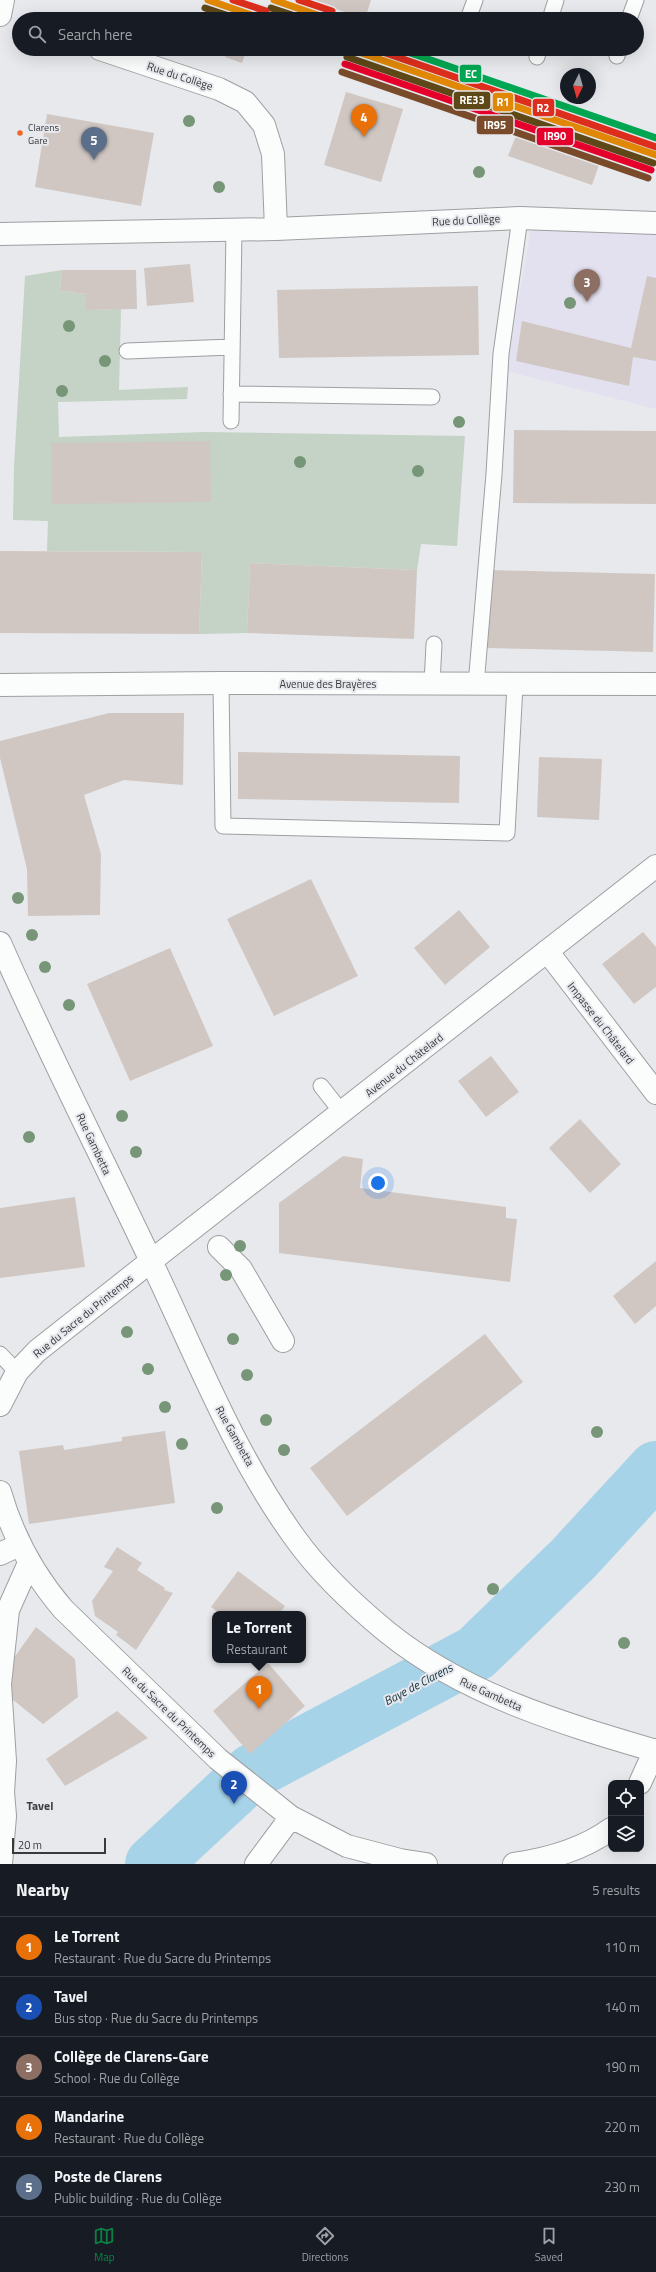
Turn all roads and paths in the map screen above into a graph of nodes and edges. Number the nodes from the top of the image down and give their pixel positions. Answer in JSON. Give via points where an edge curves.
{"nodes":[{"id":1,"x":3,"y":0,"type":"edge"},
{"id":2,"x":475,"y":0,"type":"edge"},
{"id":3,"x":556,"y":0,"type":"edge"},
{"id":4,"x":636,"y":0,"type":"edge"},
{"id":5,"x":471,"y":12,"type":"edge"},
{"id":6,"x":552,"y":12,"type":"edge"},
{"id":7,"x":632,"y":12,"type":"edge"},
{"id":8,"x":0,"y":15,"type":"edge"},
{"id":9,"x":121,"y":56,"type":"edge"},
{"id":10,"x":520,"y":218,"type":"junction"},
{"id":11,"x":656,"y":223,"type":"edge"},
{"id":12,"x":276,"y":229,"type":"junction"},
{"id":13,"x":234,"y":230,"type":"junction"},
{"id":14,"x":0,"y":234,"type":"edge"},
{"id":15,"x":232,"y":347,"type":"junction"},
{"id":16,"x":126,"y":351,"type":"dead end"},
{"id":17,"x":231,"y":394,"type":"junction"},
{"id":18,"x":432,"y":397,"type":"dead end"},
{"id":19,"x":231,"y":421,"type":"dead end"},
{"id":20,"x":434,"y":644,"type":"dead end"},
{"id":21,"x":221,"y":683,"type":"junction"},
{"id":22,"x":432,"y":684,"type":"junction"},
{"id":23,"x":656,"y":684,"type":"edge"},
{"id":24,"x":0,"y":685,"type":"edge"},
{"id":25,"x":476,"y":685,"type":"junction"},
{"id":26,"x":515,"y":685,"type":"junction"},
{"id":27,"x":656,"y":866,"type":"edge"},
{"id":28,"x":0,"y":943,"type":"edge"},
{"id":29,"x":547,"y":952,"type":"junction"},
{"id":30,"x":321,"y":1086,"type":"dead end"},
{"id":31,"x":656,"y":1093,"type":"edge"},
{"id":32,"x":343,"y":1114,"type":"junction"},
{"id":33,"x":219,"y":1247,"type":"dead end"},
{"id":34,"x":151,"y":1261,"type":"junction"},
{"id":35,"x":283,"y":1341,"type":"dead end"},
{"id":36,"x":0,"y":1354,"type":"edge"},
{"id":37,"x":17,"y":1372,"type":"junction"},
{"id":38,"x":0,"y":1405,"type":"edge"},
{"id":39,"x":0,"y":1492,"type":"edge"},
{"id":40,"x":16,"y":1554,"type":"edge"},
{"id":41,"x":656,"y":1750,"type":"edge"},
{"id":42,"x":641,"y":1780,"type":"edge"},
{"id":43,"x":2,"y":1787,"type":"edge"},
{"id":44,"x":290,"y":1817,"type":"junction"},
{"id":45,"x":608,"y":1831,"type":"edge"},
{"id":46,"x":1,"y":1864,"type":"edge"},
{"id":47,"x":256,"y":1864,"type":"edge"},
{"id":48,"x":426,"y":1864,"type":"edge"},
{"id":49,"x":514,"y":1864,"type":"edge"}],
"edges":[{"from":1,"to":8,"type":"street"},
{"from":2,"to":5,"type":"lane"},
{"from":3,"to":6,"type":"lane"},
{"from":4,"to":7,"type":"lane"},
{"from":9,"to":12,"type":"street","name":"Rue du Collège","via":[[219,89],[245,102],[264,125],[273,154]]},
{"from":10,"to":11,"type":"street","name":"Rue du Collège"},
{"from":10,"to":12,"type":"street","name":"Rue du Collège"},
{"from":10,"to":25,"type":"lane","via":[[501,354],[494,474]]},
{"from":12,"to":13,"type":"street","name":"Rue du Collège"},
{"from":13,"to":14,"type":"street","name":"Rue du Collège"},
{"from":13,"to":15,"type":"lane"},
{"from":15,"to":16,"type":"lane"},
{"from":15,"to":17,"type":"lane"},
{"from":17,"to":18,"type":"lane"},
{"from":17,"to":19,"type":"lane"},
{"from":20,"to":22,"type":"lane"},
{"from":21,"to":22,"type":"street","name":"Avenue des Brayères"},
{"from":21,"to":24,"type":"street","name":"Avenue des Brayères"},
{"from":21,"to":26,"type":"lane","via":[[222,826],[507,833]]},
{"from":22,"to":25,"type":"street","name":"Avenue des Brayères"},
{"from":23,"to":26,"type":"street","name":"Avenue des Brayères"},
{"from":25,"to":26,"type":"street","name":"Avenue des Brayères"},
{"from":27,"to":29,"type":"street","name":"Avenue du Châtelard"},
{"from":28,"to":34,"type":"street","name":"Rue Gambetta"},
{"from":29,"to":31,"type":"street","name":"Impasse du Châtelard"},
{"from":29,"to":32,"type":"street","name":"Avenue du Châtelard"},
{"from":30,"to":32,"type":"lane"},
{"from":32,"to":34,"type":"street","name":"Avenue du Châtelard"},
{"from":33,"to":35,"type":"street","via":[[241,1269]]},
{"from":34,"to":37,"type":"street","name":"Rue du Sacre du Printemps","via":[[37,1351]]},
{"from":34,"to":41,"type":"street","name":"Rue Gambetta","via":[[207,1386],[272,1503],[295,1539],[335,1586],[388,1632],[461,1682],[510,1703],[586,1730]]},
{"from":36,"to":37,"type":"lane"},
{"from":37,"to":38,"type":"street","name":"Rue du Sacre du Printemps"},
{"from":39,"to":40,"type":"street","name":"Rue du Sacre du Printemps"},
{"from":40,"to":43,"type":"street","via":[[0,1684],[5,1761]]},
{"from":40,"to":44,"type":"street","name":"Rue du Sacre du Printemps","via":[[63,1609],[218,1759]]},
{"from":41,"to":42,"type":"street"},
{"from":43,"to":46,"type":"street","via":[[5,1816]]},
{"from":44,"to":47,"type":"street"},
{"from":44,"to":48,"type":"street","name":"Rue du Sacre du Printemps","via":[[348,1846]]},
{"from":45,"to":49,"type":"street","via":[[593,1842],[561,1854]]}]}
